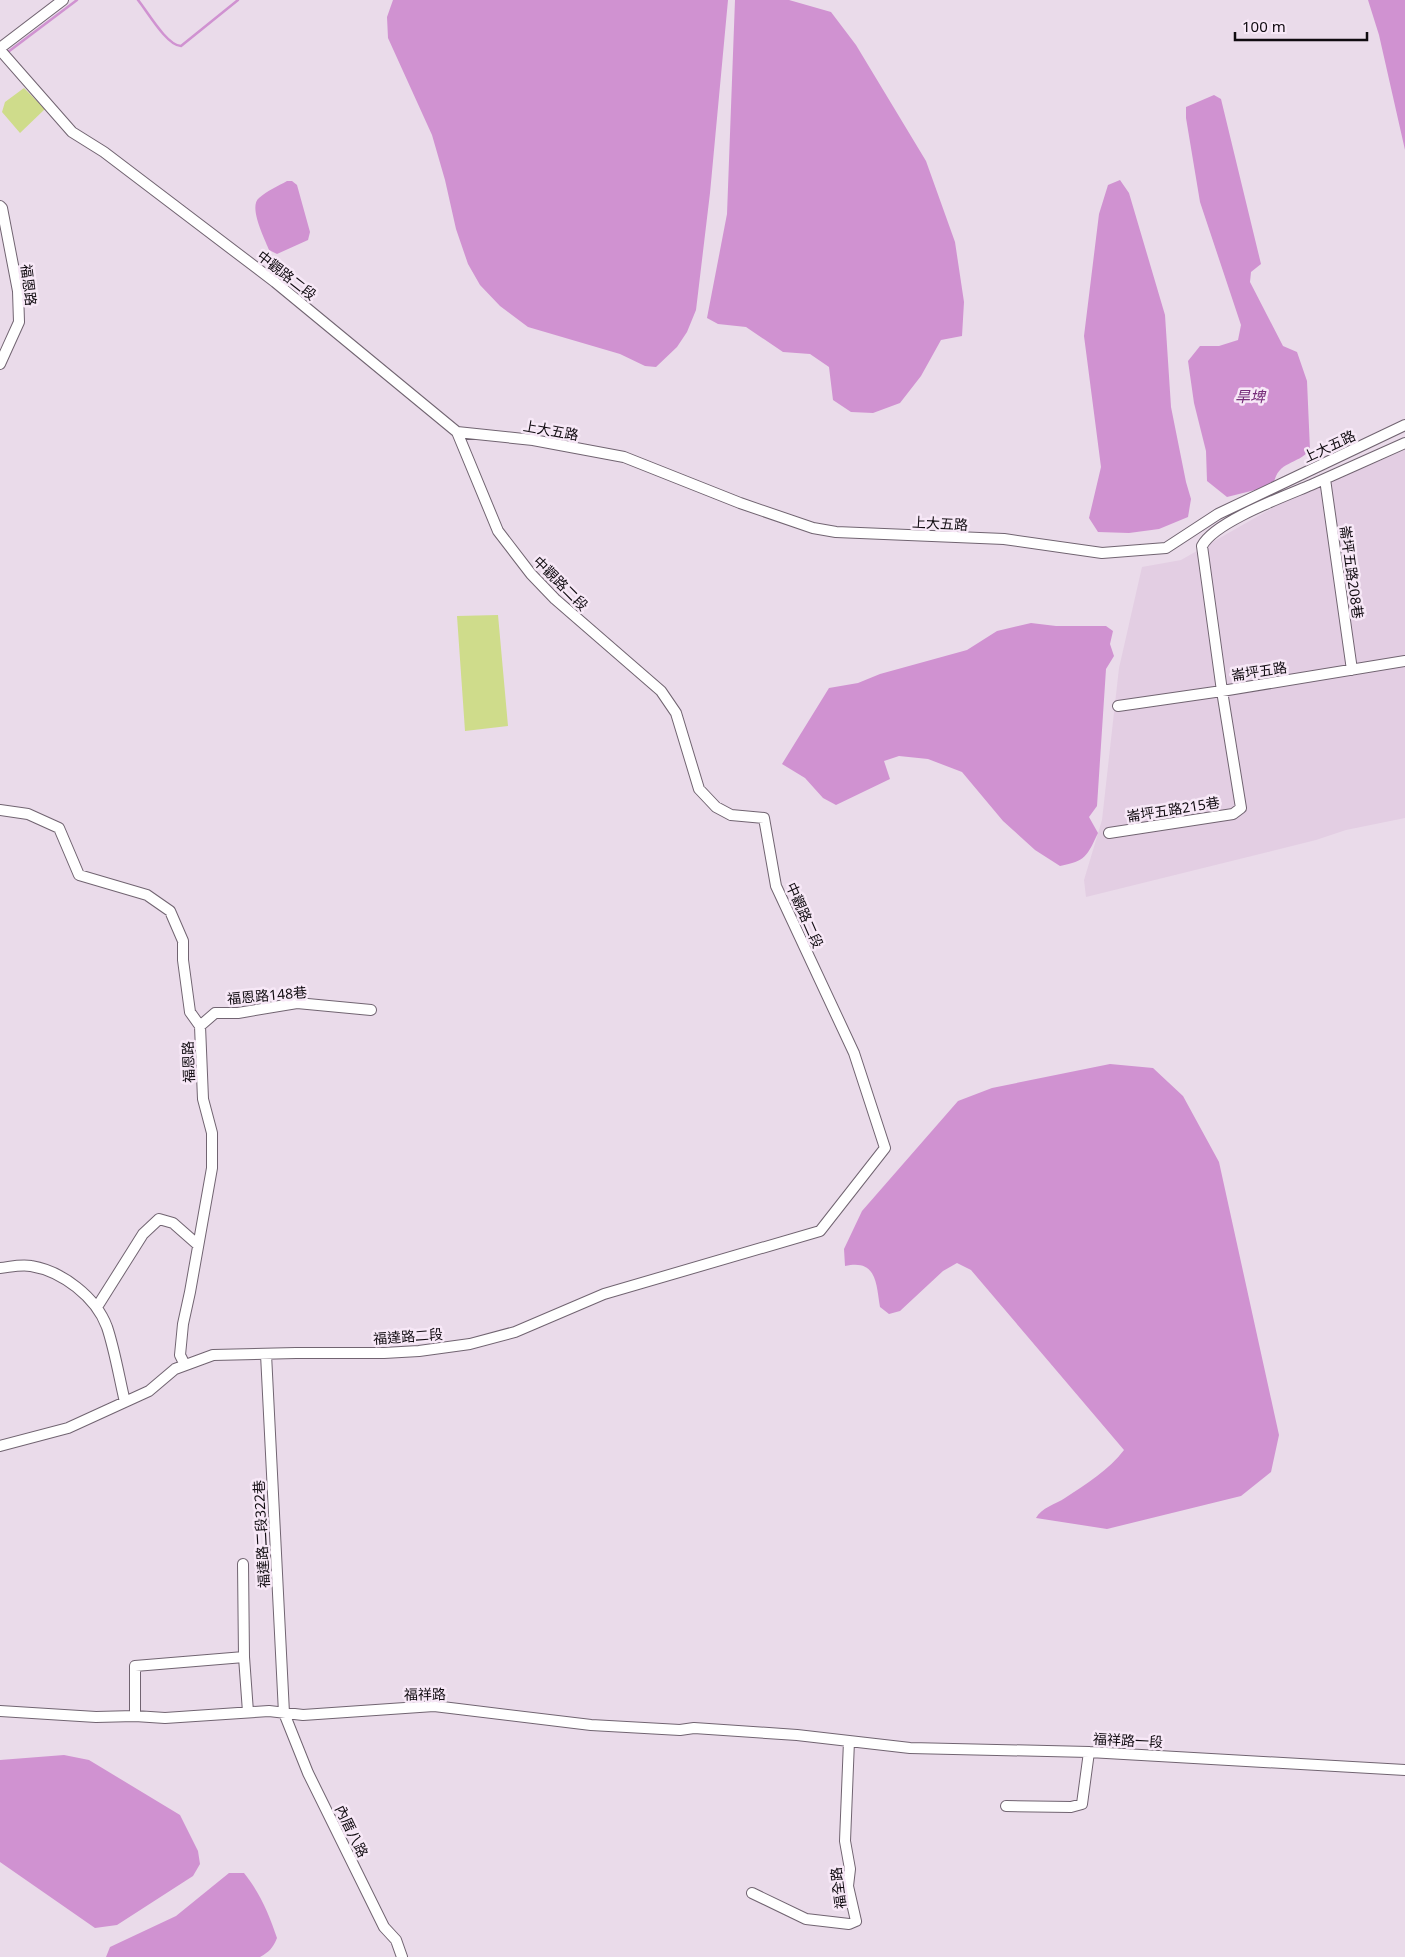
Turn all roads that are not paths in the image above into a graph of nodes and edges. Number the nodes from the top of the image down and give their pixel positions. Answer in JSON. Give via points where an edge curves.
{"nodes":[{"id":1,"x":63,"y":0,"type":"edge"},
{"id":2,"x":0,"y":49,"type":"edge"},
{"id":3,"x":0,"y":206,"type":"edge"},
{"id":4,"x":0,"y":364,"type":"edge"},
{"id":5,"x":1405,"y":425,"type":"edge"},
{"id":6,"x":457,"y":432,"type":"junction"},
{"id":7,"x":1405,"y":442,"type":"edge"},
{"id":8,"x":1325,"y":479,"type":"junction"},
{"id":9,"x":1197,"y":529,"type":"junction"},
{"id":10,"x":1213,"y":533,"type":"junction"},
{"id":11,"x":1405,"y":661,"type":"edge"},
{"id":12,"x":1352,"y":670,"type":"junction"},
{"id":13,"x":1222,"y":691,"type":"junction"},
{"id":14,"x":1118,"y":706,"type":"dead end"},
{"id":15,"x":0,"y":810,"type":"edge"},
{"id":16,"x":1109,"y":833,"type":"dead end"},
{"id":17,"x":371,"y":1010,"type":"dead end"},
{"id":18,"x":200,"y":1026,"type":"junction"},
{"id":19,"x":820,"y":1231,"type":"joint"},
{"id":20,"x":198,"y":1245,"type":"junction"},
{"id":21,"x":0,"y":1268,"type":"edge"},
{"id":22,"x":97,"y":1307,"type":"junction"},
{"id":23,"x":266,"y":1354,"type":"junction"},
{"id":24,"x":185,"y":1365,"type":"junction"},
{"id":25,"x":124,"y":1402,"type":"junction"},
{"id":26,"x":0,"y":1446,"type":"edge"},
{"id":27,"x":243,"y":1564,"type":"dead end"},
{"id":28,"x":244,"y":1657,"type":"junction"},
{"id":29,"x":0,"y":1711,"type":"edge"},
{"id":30,"x":248,"y":1712,"type":"junction"},
{"id":31,"x":284,"y":1713,"type":"junction"},
{"id":32,"x":135,"y":1716,"type":"junction"},
{"id":33,"x":849,"y":1741,"type":"junction"},
{"id":34,"x":1089,"y":1752,"type":"junction"},
{"id":35,"x":1405,"y":1770,"type":"edge"},
{"id":36,"x":1006,"y":1806,"type":"dead end"},
{"id":37,"x":752,"y":1893,"type":"dead end"},
{"id":38,"x":402,"y":1957,"type":"edge"}],
"edges":[{"from":1,"to":2,"type":"street"},
{"from":2,"to":6,"type":"street","name":"中觀路二段","via":[[72,132],[104,152],[275,282]]},
{"from":3,"to":4,"type":"street","name":"福恩路","via":[[18,291],[19,322]]},
{"from":5,"to":9,"type":"street","name":"上大五路","via":[[1218,514]]},
{"from":6,"to":9,"type":"street","name":"上大五路","via":[[533,440],[624,457],[740,503],[813,528],[836,532],[1004,539],[1102,553],[1166,548]]},
{"from":6,"to":19,"type":"street","name":"中觀路二段","via":[[498,531],[531,574],[555,599],[661,691],[676,713],[699,789],[716,807],[731,814],[764,818],[776,886],[854,1053],[886,1148]]},
{"from":7,"to":8,"type":"street"},
{"from":8,"to":10,"type":"street","via":[[1241,516]]},
{"from":8,"to":12,"type":"street","name":"崙坪五路208巷"},
{"from":9,"to":10,"type":"street"},
{"from":10,"to":13,"type":"street","via":[[1202,546]]},
{"from":11,"to":12,"type":"street","name":"崙坪五路"},
{"from":12,"to":13,"type":"street","name":"崙坪五路"},
{"from":13,"to":14,"type":"street","name":"崙坪五路"},
{"from":13,"to":16,"type":"street","name":"崙坪五路215巷","via":[[1241,808],[1233,814]]},
{"from":15,"to":18,"type":"street","name":"福恩路","via":[[28,814],[59,828],[79,875],[147,895],[170,911],[182,941],[190,1012]]},
{"from":17,"to":18,"type":"street","name":"福恩路148巷","via":[[297,1003],[238,1013],[215,1013]]},
{"from":18,"to":20,"type":"street","name":"福恩路","via":[[203,1099],[212,1133],[212,1168]]},
{"from":19,"to":23,"type":"street","name":"福達路二段","via":[[604,1294],[515,1332],[470,1344],[384,1353]]},
{"from":20,"to":22,"type":"street","via":[[173,1224],[159,1219],[143,1234]]},
{"from":20,"to":24,"type":"street","name":"福恩路","via":[[183,1324],[180,1355]]},
{"from":21,"to":22,"type":"street","via":[[30,1266],[51,1272],[66,1279]]},
{"from":22,"to":25,"type":"street","via":[[106,1326]]},
{"from":23,"to":24,"type":"street","name":"福達路二段","via":[[213,1355]]},
{"from":23,"to":31,"type":"street","name":"福達路二段322巷"},
{"from":24,"to":25,"type":"street","name":"福達路二段","via":[[175,1369],[149,1391]]},
{"from":25,"to":26,"type":"street","name":"福達路二段","via":[[68,1428]]},
{"from":27,"to":28,"type":"street"},
{"from":28,"to":30,"type":"street"},
{"from":28,"to":32,"type":"street","via":[[135,1666]]},
{"from":29,"to":32,"type":"street","name":"福祥路"},
{"from":30,"to":31,"type":"street","name":"福祥路"},
{"from":30,"to":32,"type":"street","name":"福祥路","via":[[165,1718]]},
{"from":31,"to":33,"type":"street","name":"福祥路","via":[[303,1715],[434,1706],[590,1725],[796,1734]]},
{"from":31,"to":38,"type":"street","name":"內厝八路","via":[[313,1781],[384,1927],[396,1940]]},
{"from":33,"to":34,"type":"street","name":"福祥路一段","via":[[910,1748]]},
{"from":33,"to":37,"type":"street","name":"福全路","via":[[845,1840],[850,1869],[848,1886],[856,1922],[806,1919]]},
{"from":34,"to":35,"type":"street","name":"福祥路一段"},
{"from":34,"to":36,"type":"street","via":[[1082,1804],[1071,1807]]}]}
